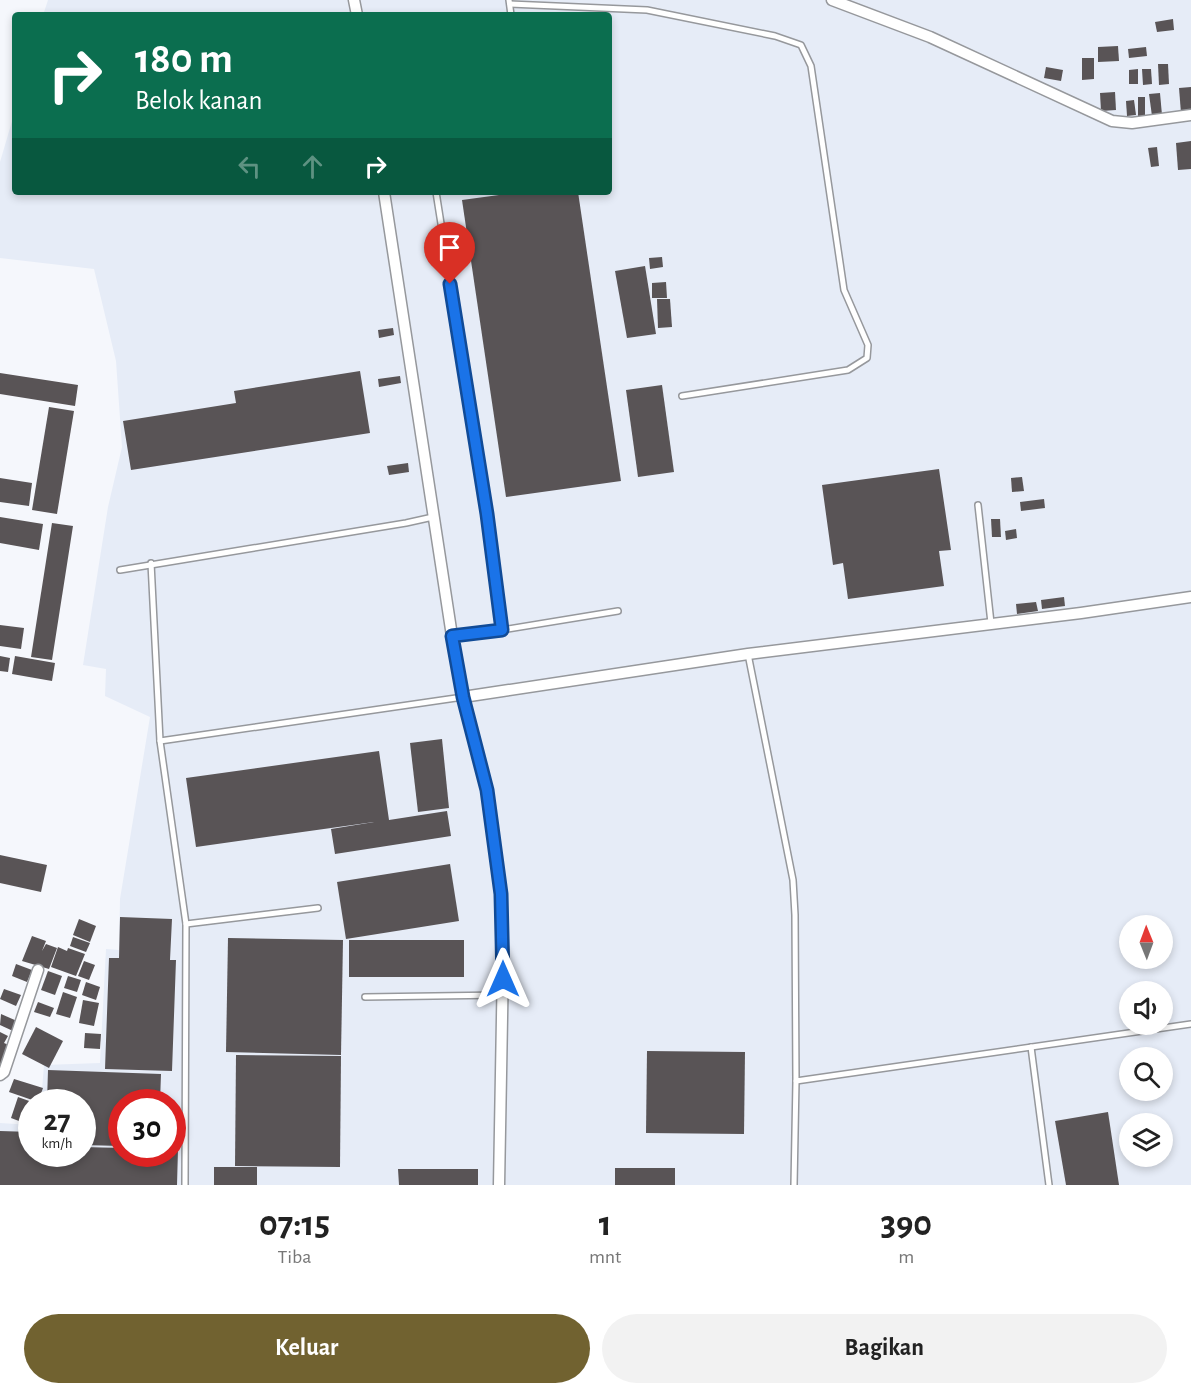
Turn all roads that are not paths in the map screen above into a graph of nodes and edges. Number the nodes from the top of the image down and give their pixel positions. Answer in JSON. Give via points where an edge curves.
{"nodes":[{"id":1,"x":832,"y":0,"type":"edge"},
{"id":2,"x":510,"y":2,"type":"edge"},
{"id":3,"x":1191,"y":115,"type":"edge"},
{"id":4,"x":384,"y":195,"type":"edge"},
{"id":5,"x":436,"y":195,"type":"edge"},
{"id":6,"x":682,"y":396,"type":"dead end"},
{"id":7,"x":978,"y":505,"type":"dead end"},
{"id":8,"x":435,"y":516,"type":"junction"},
{"id":9,"x":151,"y":563,"type":"junction"},
{"id":10,"x":120,"y":570,"type":"dead end"},
{"id":11,"x":1191,"y":597,"type":"edge"},
{"id":12,"x":618,"y":611,"type":"dead end"},
{"id":13,"x":991,"y":623,"type":"junction"},
{"id":14,"x":502,"y":630,"type":"junction"},
{"id":15,"x":452,"y":636,"type":"junction"},
{"id":16,"x":748,"y":654,"type":"junction"},
{"id":17,"x":463,"y":697,"type":"junction"},
{"id":18,"x":160,"y":741,"type":"junction"},
{"id":19,"x":318,"y":908,"type":"dead end"},
{"id":20,"x":186,"y":924,"type":"junction"},
{"id":21,"x":38,"y":970,"type":"dead end"},
{"id":22,"x":502,"y":995,"type":"junction"},
{"id":23,"x":365,"y":997,"type":"dead end"},
{"id":24,"x":1191,"y":1024,"type":"edge"},
{"id":25,"x":1031,"y":1047,"type":"junction"},
{"id":26,"x":0,"y":1075,"type":"edge"},
{"id":27,"x":796,"y":1081,"type":"junction"},
{"id":28,"x":185,"y":1185,"type":"edge"},
{"id":29,"x":500,"y":1185,"type":"edge"},
{"id":30,"x":794,"y":1185,"type":"edge"},
{"id":31,"x":1049,"y":1185,"type":"edge"}],
"edges":[{"from":1,"to":3,"type":"street","via":[[930,37],[1112,121],[1132,123]]},
{"from":2,"to":6,"type":"lane","via":[[647,10],[728,26],[801,45],[811,66],[844,290],[868,345],[867,358],[848,370]]},
{"from":4,"to":8,"type":"street"},
{"from":5,"to":14,"type":"lane"},
{"from":7,"to":13,"type":"lane"},
{"from":8,"to":9,"type":"lane"},
{"from":8,"to":15,"type":"street"},
{"from":9,"to":10,"type":"lane"},
{"from":9,"to":18,"type":"lane"},
{"from":11,"to":13,"type":"street"},
{"from":12,"to":14,"type":"lane"},
{"from":13,"to":16,"type":"street"},
{"from":14,"to":15,"type":"lane"},
{"from":15,"to":17,"type":"street"},
{"from":16,"to":17,"type":"street"},
{"from":16,"to":27,"type":"lane","via":[[793,880]]},
{"from":17,"to":18,"type":"lane"},
{"from":17,"to":22,"type":"street","via":[[487,790],[501,894]]},
{"from":18,"to":20,"type":"lane"},
{"from":19,"to":20,"type":"lane"},
{"from":20,"to":28,"type":"lane"},
{"from":21,"to":26,"type":"street"},
{"from":22,"to":23,"type":"lane"},
{"from":22,"to":29,"type":"street"},
{"from":24,"to":25,"type":"lane"},
{"from":25,"to":27,"type":"lane"},
{"from":25,"to":31,"type":"lane"},
{"from":27,"to":30,"type":"lane"}]}
